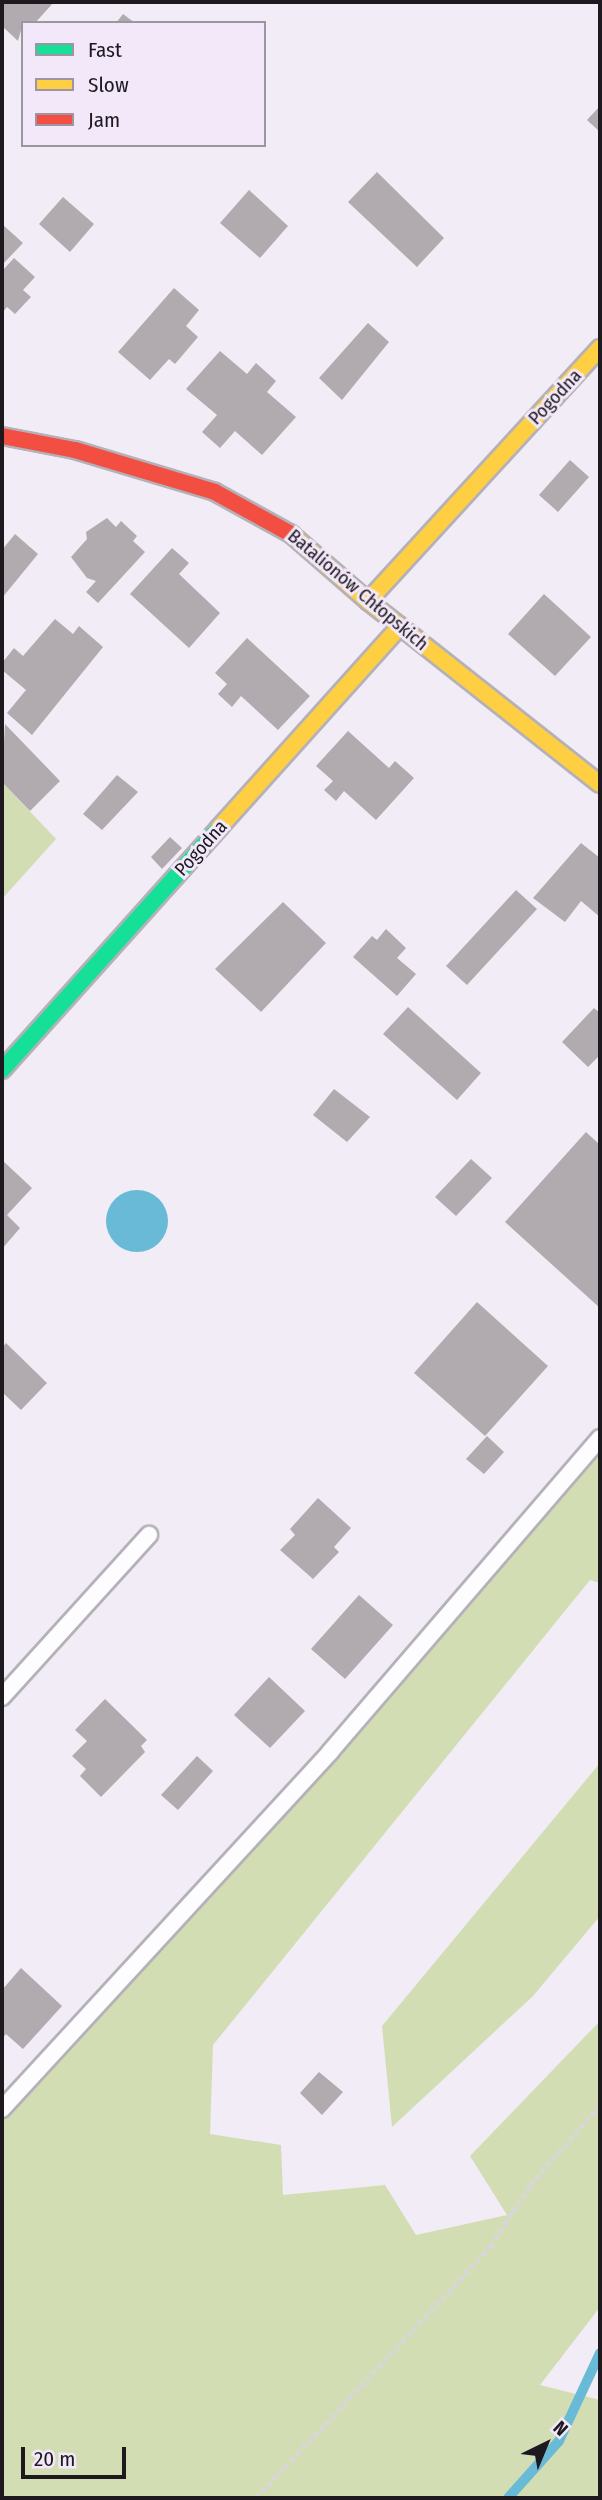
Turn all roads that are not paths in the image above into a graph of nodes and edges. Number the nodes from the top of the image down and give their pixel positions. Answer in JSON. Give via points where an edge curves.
{"nodes":[{"id":1,"x":600,"y":348,"type":"edge"},
{"id":2,"x":2,"y":436,"type":"edge"},
{"id":3,"x":368,"y":601,"type":"junction"},
{"id":4,"x":400,"y":626,"type":"junction"},
{"id":5,"x":600,"y":784,"type":"edge"},
{"id":6,"x":2,"y":1070,"type":"edge"},
{"id":7,"x":600,"y":1438,"type":"edge"},
{"id":8,"x":149,"y":1535,"type":"dead end"},
{"id":9,"x":2,"y":1696,"type":"edge"},
{"id":10,"x":2,"y":2109,"type":"edge"}],
"edges":[{"from":1,"to":3,"type":"street","name":"Pogodna"},
{"from":2,"to":3,"type":"street","name":"Batalionów Chłopskich","via":[[75,450],[215,492],[284,528]]},
{"from":3,"to":4,"type":"street","name":"Batalionów Chłopskich"},
{"from":4,"to":5,"type":"street","name":"Batalionów Chłopskich"},
{"from":4,"to":6,"type":"street","name":"Pogodna"},
{"from":7,"to":10,"type":"lane","via":[[321,1762]]},
{"from":8,"to":9,"type":"lane"}]}
